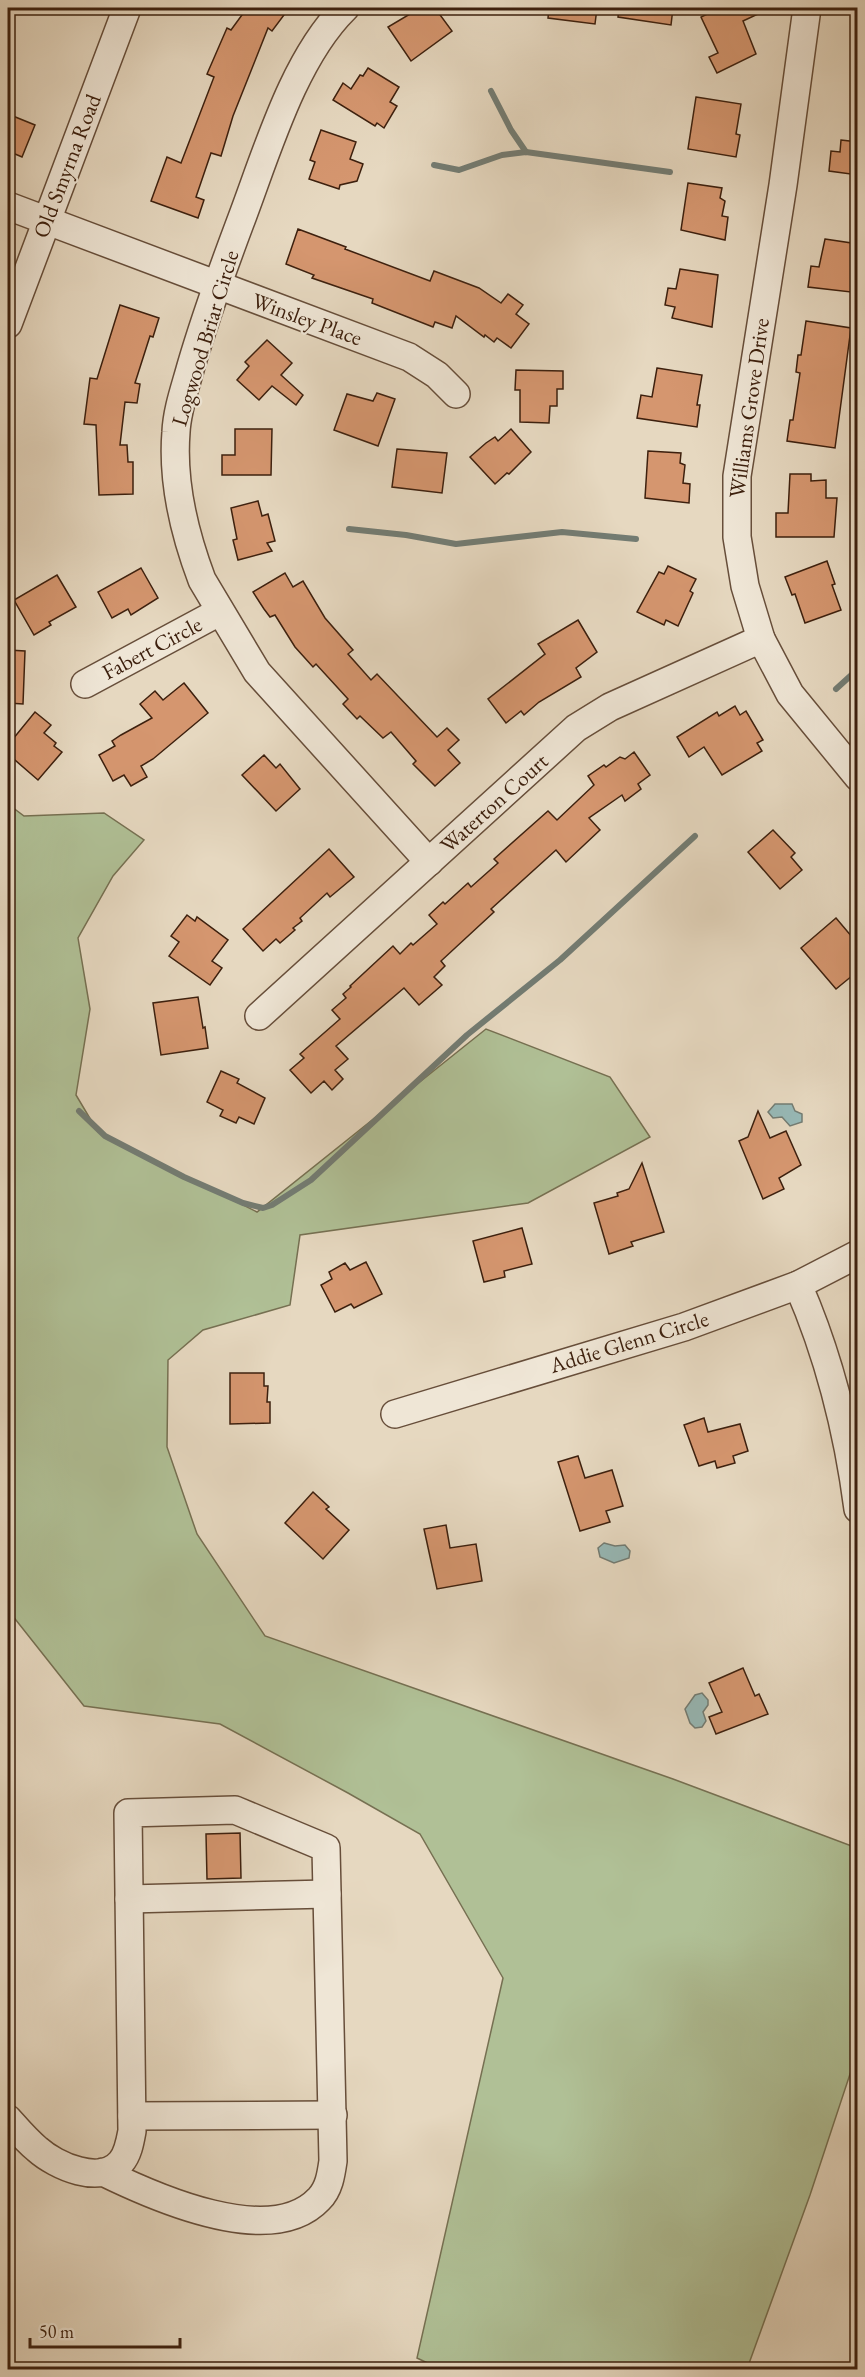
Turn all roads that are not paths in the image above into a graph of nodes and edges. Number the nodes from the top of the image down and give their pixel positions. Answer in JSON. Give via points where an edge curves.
{"nodes":[{"id":1,"x":127,"y":8,"type":"edge"},
{"id":2,"x":345,"y":8,"type":"edge"},
{"id":3,"x":807,"y":8,"type":"edge"},
{"id":4,"x":8,"y":206,"type":"edge"},
{"id":5,"x":46,"y":221,"type":"junction"},
{"id":6,"x":216,"y":286,"type":"junction"},
{"id":7,"x":8,"y":324,"type":"edge"},
{"id":8,"x":456,"y":394,"type":"dead end"},
{"id":9,"x":219,"y":612,"type":"junction"},
{"id":10,"x":760,"y":639,"type":"junction"},
{"id":11,"x":85,"y":684,"type":"dead end"},
{"id":12,"x":858,"y":777,"type":"edge"},
{"id":13,"x":429,"y":862,"type":"junction"},
{"id":14,"x":259,"y":1016,"type":"dead end"},
{"id":15,"x":858,"y":1254,"type":"edge"},
{"id":16,"x":798,"y":1285,"type":"junction"},
{"id":17,"x":395,"y":1414,"type":"dead end"},
{"id":18,"x":858,"y":1509,"type":"edge"},
{"id":19,"x":327,"y":1894,"type":"junction"},
{"id":20,"x":129,"y":1899,"type":"junction"},
{"id":21,"x":333,"y":2115,"type":"junction"},
{"id":22,"x":132,"y":2116,"type":"junction"},
{"id":23,"x":8,"y":2119,"type":"edge"},
{"id":24,"x":104,"y":2172,"type":"junction"}],
"edges":[{"from":1,"to":5,"type":"street","name":"Old Smyrna Road"},
{"from":2,"to":6,"type":"street","name":"Logwood Briar Circle","via":[[317,44],[294,86]]},
{"from":3,"to":10,"type":"street","name":"Williams Grove Drive","via":[[736,491],[740,566]]},
{"from":4,"to":5,"type":"street","name":"Winsley Place"},
{"from":5,"to":6,"type":"street","name":"Winsley Place"},
{"from":5,"to":7,"type":"street","name":"Old Smyrna Road"},
{"from":6,"to":8,"type":"street","name":"Winsley Place","via":[[409,357],[428,368]]},
{"from":6,"to":9,"type":"street","name":"Logwood Briar Circle","via":[[183,396],[175,448],[190,548]]},
{"from":9,"to":11,"type":"street","name":"Fabert Circle"},
{"from":9,"to":13,"type":"street","name":"Logwood Briar Circle","via":[[264,681]]},
{"from":10,"to":12,"type":"street","name":"Williams Grove Drive","via":[[790,694]]},
{"from":10,"to":13,"type":"street","name":"Waterton Court","via":[[610,707],[584,723]]},
{"from":13,"to":14,"type":"street","name":"Waterton Court"},
{"from":15,"to":16,"type":"street","name":"Addie Glenn Circle"},
{"from":16,"to":17,"type":"street","name":"Addie Glenn Circle","via":[[684,1327]]},
{"from":16,"to":18,"type":"street","via":[[828,1365]]},
{"from":19,"to":20,"type":"street"},
{"from":19,"to":20,"type":"street","via":[[326,1848],[235,1810],[128,1813]]},
{"from":19,"to":21,"type":"street"},
{"from":20,"to":22,"type":"street"},
{"from":21,"to":22,"type":"street"},
{"from":21,"to":24,"type":"street","via":[[333,2161],[326,2189],[308,2208],[285,2218],[254,2220],[204,2212],[163,2200]]},
{"from":22,"to":24,"type":"street","via":[[131,2140],[122,2161]]},
{"from":23,"to":24,"type":"street","via":[[50,2158],[76,2169]]}]}
